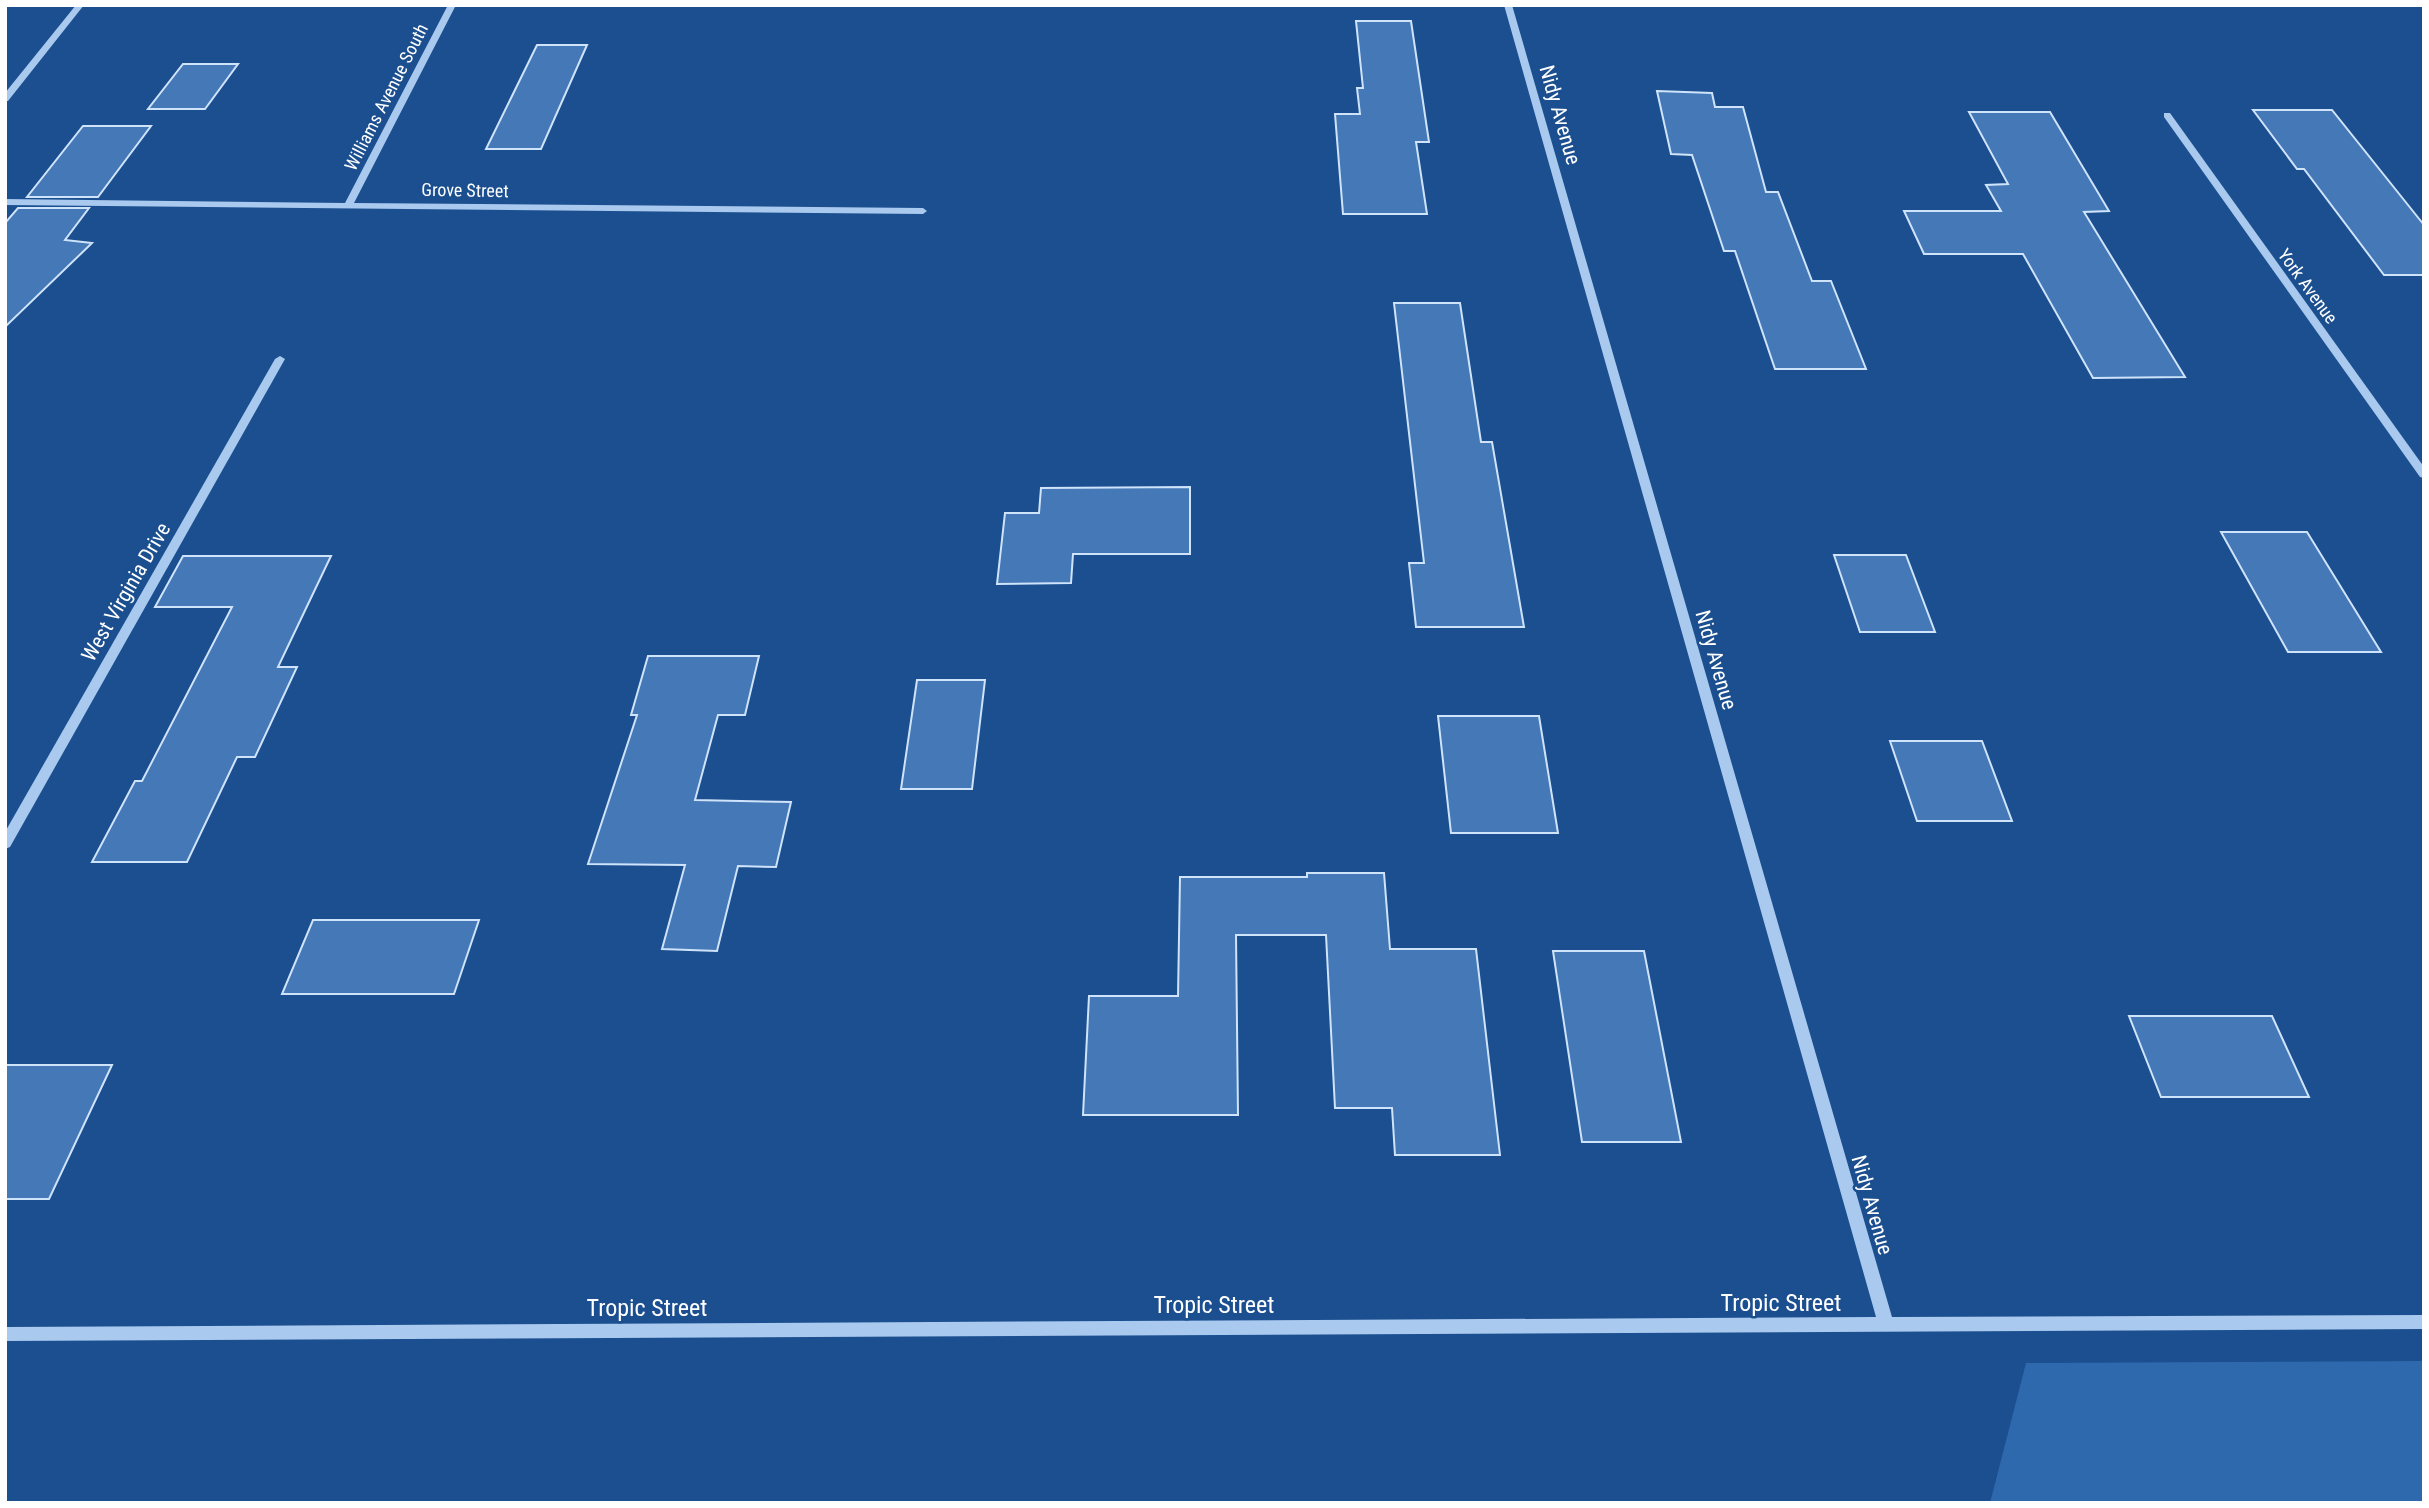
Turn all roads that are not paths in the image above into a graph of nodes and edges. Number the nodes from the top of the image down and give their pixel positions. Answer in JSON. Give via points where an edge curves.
{"nodes":[{"id":1,"x":80,"y":5,"type":"edge"},
{"id":2,"x":452,"y":5,"type":"edge"},
{"id":3,"x":1508,"y":5,"type":"edge"},
{"id":4,"x":5,"y":99,"type":"edge"},
{"id":5,"x":2167,"y":115,"type":"dead end"},
{"id":6,"x":5,"y":202,"type":"edge"},
{"id":7,"x":349,"y":204,"type":"junction"},
{"id":8,"x":923,"y":211,"type":"dead end"},
{"id":9,"x":280,"y":359,"type":"dead end"},
{"id":10,"x":2424,"y":475,"type":"edge"},
{"id":11,"x":5,"y":844,"type":"edge"},
{"id":12,"x":2424,"y":1322,"type":"edge"},
{"id":13,"x":1886,"y":1325,"type":"junction"},
{"id":14,"x":5,"y":1334,"type":"edge"}],
"edges":[{"from":1,"to":4,"type":"street"},
{"from":2,"to":7,"type":"street","name":"Williams Avenue South"},
{"from":3,"to":13,"type":"street","name":"Nidy Avenue"},
{"from":5,"to":10,"type":"street","name":"York Avenue"},
{"from":6,"to":7,"type":"street","name":"Grove Street"},
{"from":7,"to":8,"type":"street","name":"Grove Street"},
{"from":9,"to":11,"type":"street","name":"West Virginia Drive"},
{"from":12,"to":13,"type":"street","name":"Tropic Street"},
{"from":13,"to":14,"type":"street","name":"Tropic Street"}]}
